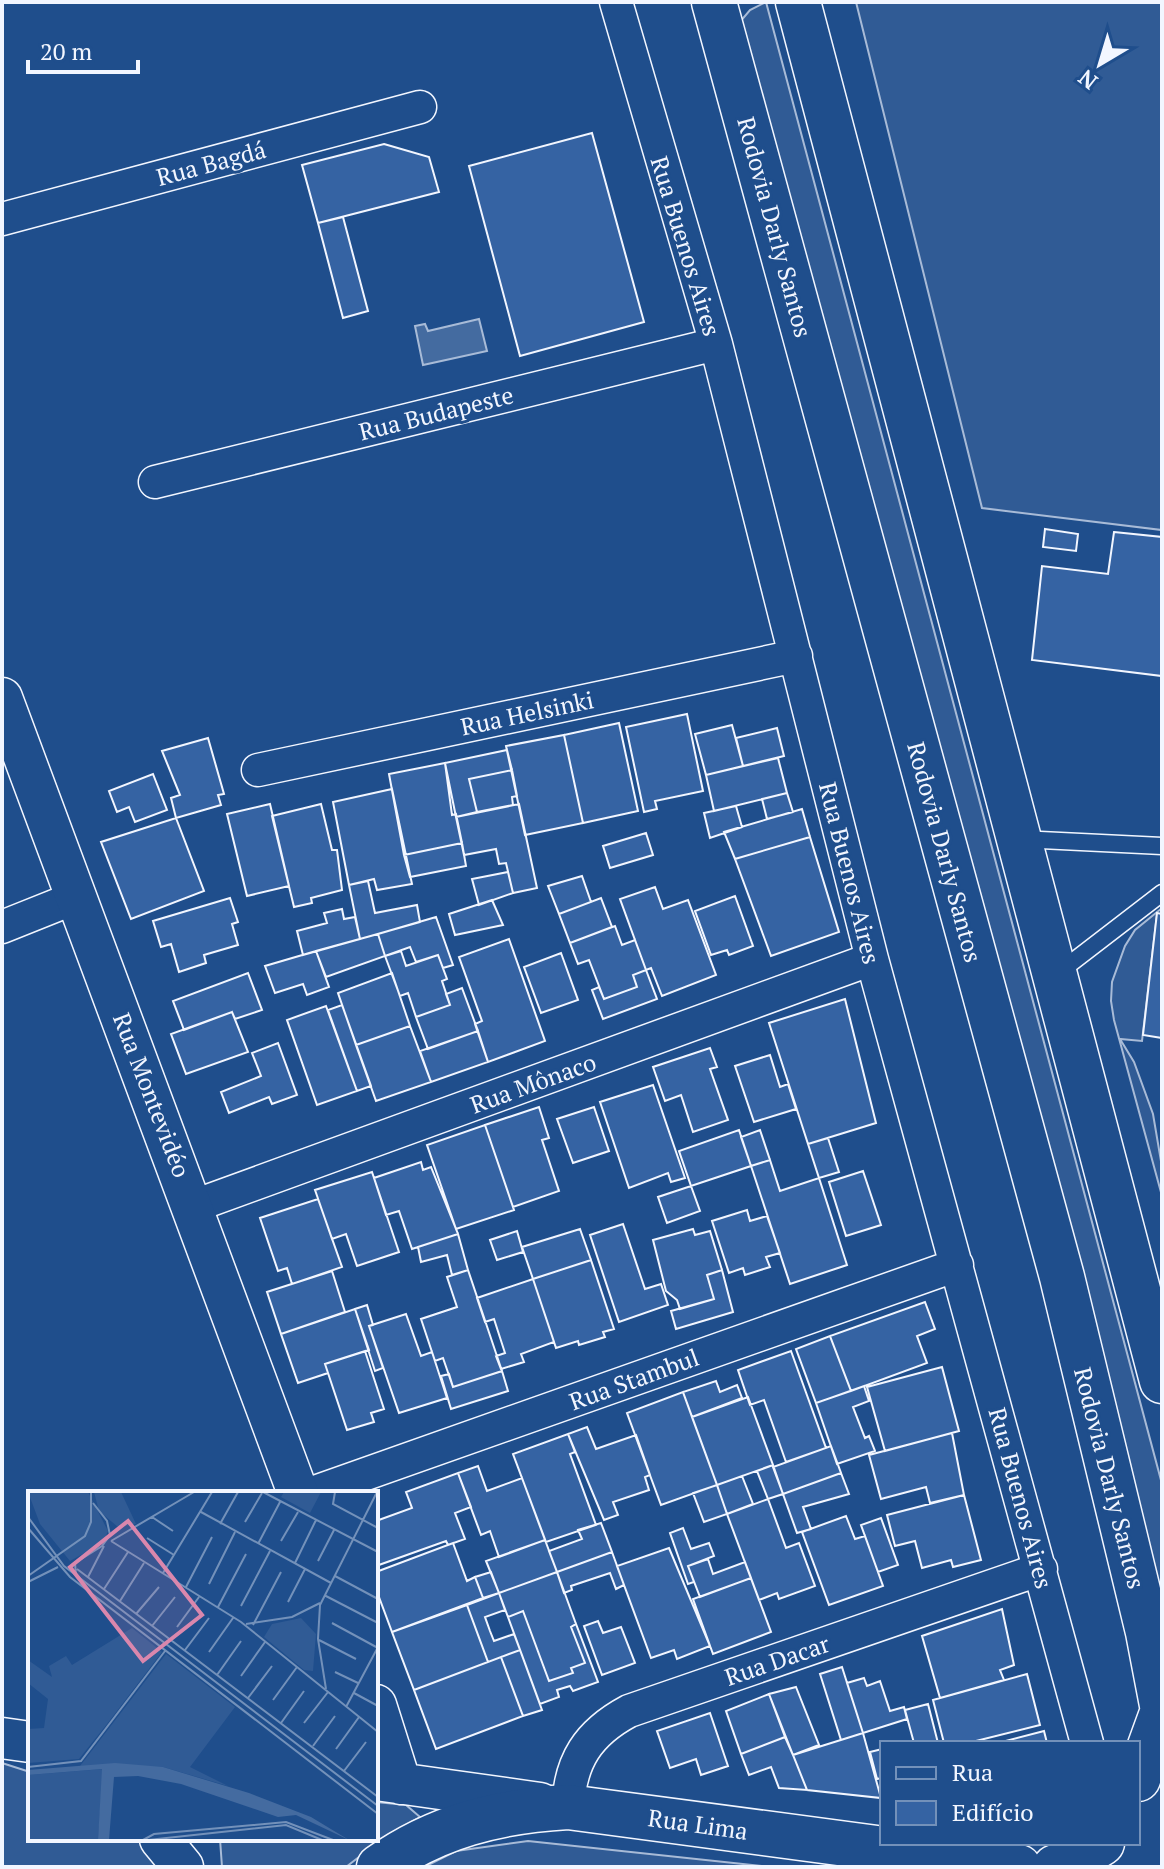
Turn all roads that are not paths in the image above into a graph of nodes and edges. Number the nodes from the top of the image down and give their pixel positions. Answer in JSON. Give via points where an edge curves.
{"nodes":[{"id":1,"x":616,"y":2,"type":"edge"},
{"id":2,"x":714,"y":2,"type":"edge"},
{"id":3,"x":798,"y":2,"type":"edge"},
{"id":4,"x":420,"y":107,"type":"dead end"},
{"id":5,"x":2,"y":219,"type":"edge"},
{"id":6,"x":716,"y":344,"type":"junction"},
{"id":7,"x":155,"y":482,"type":"dead end"},
{"id":8,"x":796,"y":656,"type":"junction"},
{"id":9,"x":2,"y":698,"type":"edge"},
{"id":10,"x":258,"y":770,"type":"dead end"},
{"id":11,"x":1020,"y":839,"type":"junction"},
{"id":12,"x":1162,"y":846,"type":"edge"},
{"id":13,"x":1162,"y":893,"type":"edge"},
{"id":14,"x":77,"y":897,"type":"junction"},
{"id":15,"x":2,"y":927,"type":"edge"},
{"id":16,"x":872,"y":959,"type":"junction"},
{"id":17,"x":1054,"y":976,"type":"junction"},
{"id":18,"x":194,"y":1206,"type":"junction"},
{"id":19,"x":957,"y":1265,"type":"junction"},
{"id":20,"x":1162,"y":1381,"type":"edge"},
{"id":21,"x":297,"y":1491,"type":"edge"},
{"id":22,"x":318,"y":1491,"type":"edge"},
{"id":23,"x":1041,"y":1569,"type":"junction"},
{"id":24,"x":1162,"y":1705,"type":"edge"},
{"id":25,"x":1162,"y":1713,"type":"edge"},
{"id":26,"x":378,"y":1717,"type":"edge"},
{"id":27,"x":1086,"y":1741,"type":"edge"},
{"id":28,"x":1140,"y":1774,"type":"edge"},
{"id":29,"x":389,"y":1782,"type":"edge"},
{"id":30,"x":568,"y":1807,"type":"junction"},
{"id":31,"x":162,"y":1841,"type":"edge"},
{"id":32,"x":200,"y":1841,"type":"edge"},
{"id":33,"x":1072,"y":1845,"type":"edge"},
{"id":34,"x":1099,"y":1845,"type":"edge"},
{"id":35,"x":183,"y":1867,"type":"edge"},
{"id":36,"x":198,"y":1867,"type":"edge"},
{"id":37,"x":379,"y":1867,"type":"edge"},
{"id":38,"x":1019,"y":1867,"type":"edge"},
{"id":39,"x":1055,"y":1867,"type":"edge"}],
"edges":[{"from":1,"to":6,"type":"street","name":"Rua Buenos Aires"},
{"from":2,"to":24,"type":"main road","name":"Rodovia Darly Santos","via":[[1062,1277]]},
{"from":3,"to":11,"type":"main road"},
{"from":4,"to":5,"type":"street","name":"Rua Bagdá"},
{"from":6,"to":7,"type":"street","name":"Rua Budapeste"},
{"from":6,"to":8,"type":"street","name":"Rua Buenos Aires"},
{"from":8,"to":10,"type":"street","name":"Rua Helsinki"},
{"from":8,"to":16,"type":"street","name":"Rua Buenos Aires"},
{"from":9,"to":14,"type":"street","name":"Rua Montevidéo"},
{"from":11,"to":12,"type":"lane"},
{"from":11,"to":17,"type":"main road"},
{"from":13,"to":17,"type":"lane"},
{"from":14,"to":15,"type":"street"},
{"from":14,"to":18,"type":"street","name":"Rua Montevidéo"},
{"from":16,"to":18,"type":"street","name":"Rua Mônaco"},
{"from":16,"to":19,"type":"street","name":"Rua Buenos Aires"},
{"from":17,"to":20,"type":"main road"},
{"from":18,"to":21,"type":"street","name":"Rua Montevidéo"},
{"from":19,"to":22,"type":"street","name":"Rua Stambul"},
{"from":19,"to":23,"type":"street","name":"Rua Buenos Aires"},
{"from":23,"to":27,"type":"street","name":"Rua Buenos Aires"},
{"from":23,"to":30,"type":"street","name":"Rua Dacar","via":[[629,1711],[581,1751]]},
{"from":25,"to":28,"type":"main road"},
{"from":26,"to":29,"type":"street"},
{"from":29,"to":30,"type":"street","name":"Rua Lima"},
{"from":30,"to":37,"type":"main road","via":[[496,1814],[461,1824]]},
{"from":30,"to":38,"type":"main road","name":"Rua Lima"},
{"from":31,"to":35,"type":"street"},
{"from":32,"to":36,"type":"street"},
{"from":33,"to":39,"type":"street"},
{"from":34,"to":39,"type":"main road"}]}
